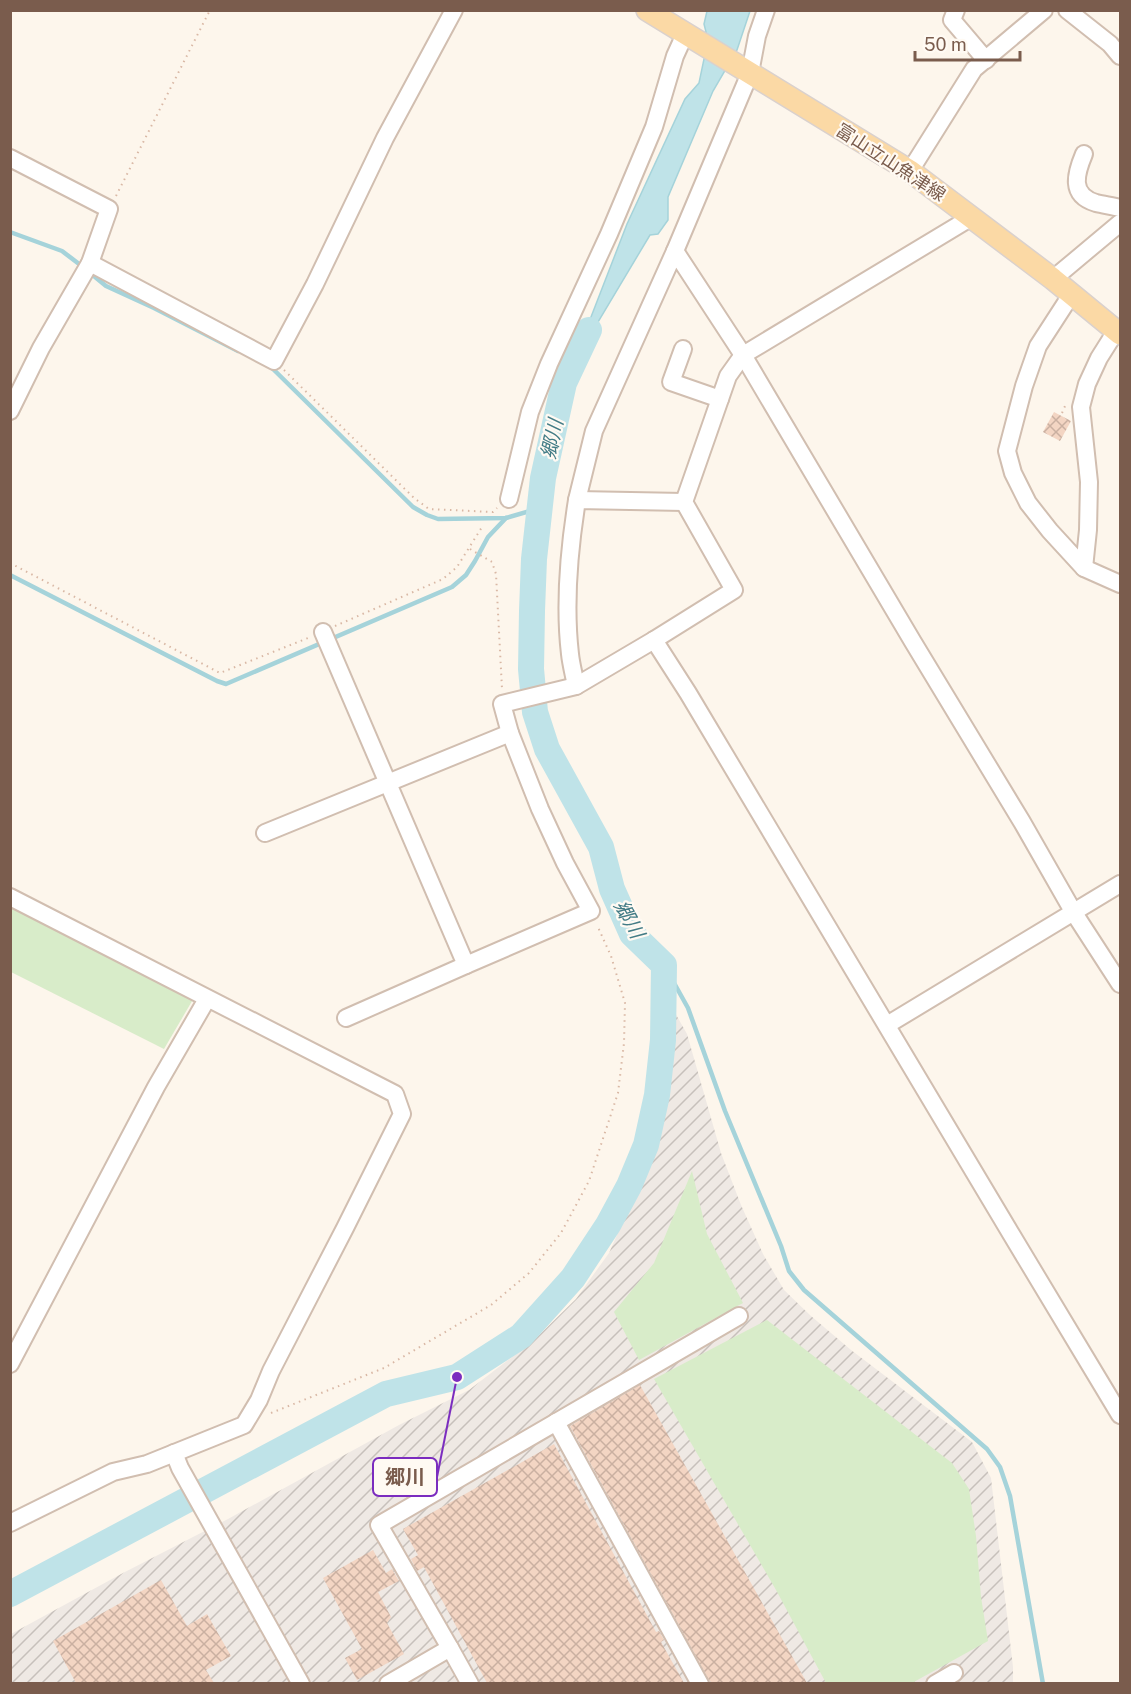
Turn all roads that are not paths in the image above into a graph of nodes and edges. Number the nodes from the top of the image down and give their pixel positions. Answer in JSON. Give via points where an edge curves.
{"nodes":[{"id":1,"x":454,"y":10,"type":"edge"},
{"id":2,"x":646,"y":10,"type":"edge"},
{"id":3,"x":766,"y":10,"type":"edge"},
{"id":4,"x":956,"y":10,"type":"edge"},
{"id":5,"x":1044,"y":10,"type":"edge"},
{"id":6,"x":1067,"y":10,"type":"edge"},
{"id":7,"x":685,"y":34,"type":"junction"},
{"id":8,"x":1120,"y":56,"type":"edge"},
{"id":9,"x":986,"y":60,"type":"junction"},
{"id":10,"x":745,"y":70,"type":"junction"},
{"id":11,"x":1084,"y":154,"type":"dead end"},
{"id":12,"x":10,"y":158,"type":"edge"},
{"id":13,"x":910,"y":171,"type":"junction"},
{"id":14,"x":1120,"y":208,"type":"edge"},
{"id":15,"x":972,"y":216,"type":"junction"},
{"id":16,"x":1120,"y":223,"type":"edge"},
{"id":17,"x":675,"y":251,"type":"junction"},
{"id":18,"x":90,"y":263,"type":"junction"},
{"id":19,"x":1053,"y":279,"type":"junction"},
{"id":20,"x":1071,"y":295,"type":"junction"},
{"id":21,"x":1118,"y":332,"type":"edge"},
{"id":22,"x":683,"y":349,"type":"dead end"},
{"id":23,"x":743,"y":355,"type":"junction"},
{"id":24,"x":720,"y":399,"type":"junction"},
{"id":25,"x":10,"y":411,"type":"edge"},
{"id":26,"x":509,"y":499,"type":"road end"},
{"id":27,"x":577,"y":500,"type":"junction"},
{"id":28,"x":684,"y":502,"type":"junction"},
{"id":29,"x":1084,"y":568,"type":"junction"},
{"id":30,"x":1120,"y":584,"type":"edge"},
{"id":31,"x":323,"y":632,"type":"road end"},
{"id":32,"x":654,"y":640,"type":"junction"},
{"id":33,"x":576,"y":686,"type":"junction"},
{"id":34,"x":510,"y":732,"type":"junction"},
{"id":35,"x":388,"y":784,"type":"junction"},
{"id":36,"x":265,"y":833,"type":"dead end"},
{"id":37,"x":1120,"y":884,"type":"edge"},
{"id":38,"x":10,"y":897,"type":"edge"},
{"id":39,"x":1074,"y":913,"type":"junction"},
{"id":40,"x":466,"y":964,"type":"junction"},
{"id":41,"x":1120,"y":984,"type":"edge"},
{"id":42,"x":207,"y":999,"type":"junction"},
{"id":43,"x":346,"y":1018,"type":"dead end"},
{"id":44,"x":887,"y":1025,"type":"junction"},
{"id":45,"x":739,"y":1316,"type":"dead end"},
{"id":46,"x":10,"y":1364,"type":"edge"},
{"id":47,"x":1120,"y":1415,"type":"edge"},
{"id":48,"x":556,"y":1422,"type":"junction"},
{"id":49,"x":177,"y":1461,"type":"junction"},
{"id":50,"x":10,"y":1523,"type":"edge"},
{"id":51,"x":450,"y":1648,"type":"junction"},
{"id":52,"x":954,"y":1673,"type":"dead end"},
{"id":53,"x":301,"y":1683,"type":"edge"},
{"id":54,"x":388,"y":1683,"type":"edge"},
{"id":55,"x":470,"y":1683,"type":"edge"},
{"id":56,"x":700,"y":1683,"type":"edge"},
{"id":57,"x":935,"y":1683,"type":"edge"}],
"edges":[{"from":1,"to":18,"type":"street","via":[[274,361]]},
{"from":2,"to":7,"type":"main road","name":"富山立山魚津線"},
{"from":3,"to":10,"type":"street"},
{"from":4,"to":9,"type":"street","via":[[952,20]]},
{"from":5,"to":9,"type":"street"},
{"from":6,"to":8,"type":"street"},
{"from":7,"to":10,"type":"main road","name":"富山立山魚津線"},
{"from":7,"to":26,"type":"street","via":[[654,127],[530,412]]},
{"from":9,"to":13,"type":"street","via":[[974,69]]},
{"from":10,"to":13,"type":"main road","name":"富山立山魚津線"},
{"from":10,"to":17,"type":"street"},
{"from":11,"to":14,"type":"street","via":[[1076,179],[1079,190],[1088,200]]},
{"from":12,"to":18,"type":"street","via":[[109,209]]},
{"from":13,"to":15,"type":"main road","name":"富山立山魚津線"},
{"from":15,"to":19,"type":"main road","name":"富山立山魚津線"},
{"from":15,"to":23,"type":"street"},
{"from":16,"to":19,"type":"street"},
{"from":17,"to":23,"type":"street"},
{"from":17,"to":27,"type":"street","via":[[594,430]]},
{"from":18,"to":25,"type":"street"},
{"from":19,"to":20,"type":"main road","name":"富山立山魚津線"},
{"from":20,"to":21,"type":"main road","name":"富山立山魚津線"},
{"from":20,"to":29,"type":"street","via":[[1038,346],[1007,452],[1029,503]]},
{"from":21,"to":29,"type":"street","via":[[1099,358],[1081,406],[1089,482]]},
{"from":22,"to":24,"type":"street","via":[[671,382]]},
{"from":23,"to":24,"type":"street","via":[[728,376]]},
{"from":23,"to":39,"type":"street"},
{"from":24,"to":28,"type":"street"},
{"from":27,"to":28,"type":"street"},
{"from":27,"to":33,"type":"street","via":[[568,597],[570,654]]},
{"from":28,"to":32,"type":"street","via":[[734,590]]},
{"from":29,"to":30,"type":"street"},
{"from":31,"to":35,"type":"street"},
{"from":32,"to":33,"type":"street"},
{"from":32,"to":44,"type":"street"},
{"from":33,"to":34,"type":"street","via":[[502,704]]},
{"from":34,"to":35,"type":"street"},
{"from":34,"to":40,"type":"street","via":[[540,809],[591,911]]},
{"from":35,"to":36,"type":"street"},
{"from":35,"to":40,"type":"street"},
{"from":37,"to":39,"type":"street"},
{"from":38,"to":42,"type":"street"},
{"from":39,"to":41,"type":"street"},
{"from":39,"to":44,"type":"street"},
{"from":40,"to":43,"type":"street"},
{"from":42,"to":46,"type":"street","via":[[156,1087]]},
{"from":42,"to":49,"type":"street","via":[[395,1094],[402,1113],[246,1423]]},
{"from":44,"to":47,"type":"street"},
{"from":45,"to":48,"type":"street"},
{"from":48,"to":51,"type":"street","via":[[379,1525]]},
{"from":48,"to":56,"type":"street"},
{"from":49,"to":50,"type":"street","via":[[113,1472]]},
{"from":49,"to":53,"type":"street"},
{"from":51,"to":54,"type":"street"},
{"from":51,"to":55,"type":"street"},
{"from":52,"to":57,"type":"street"}]}
